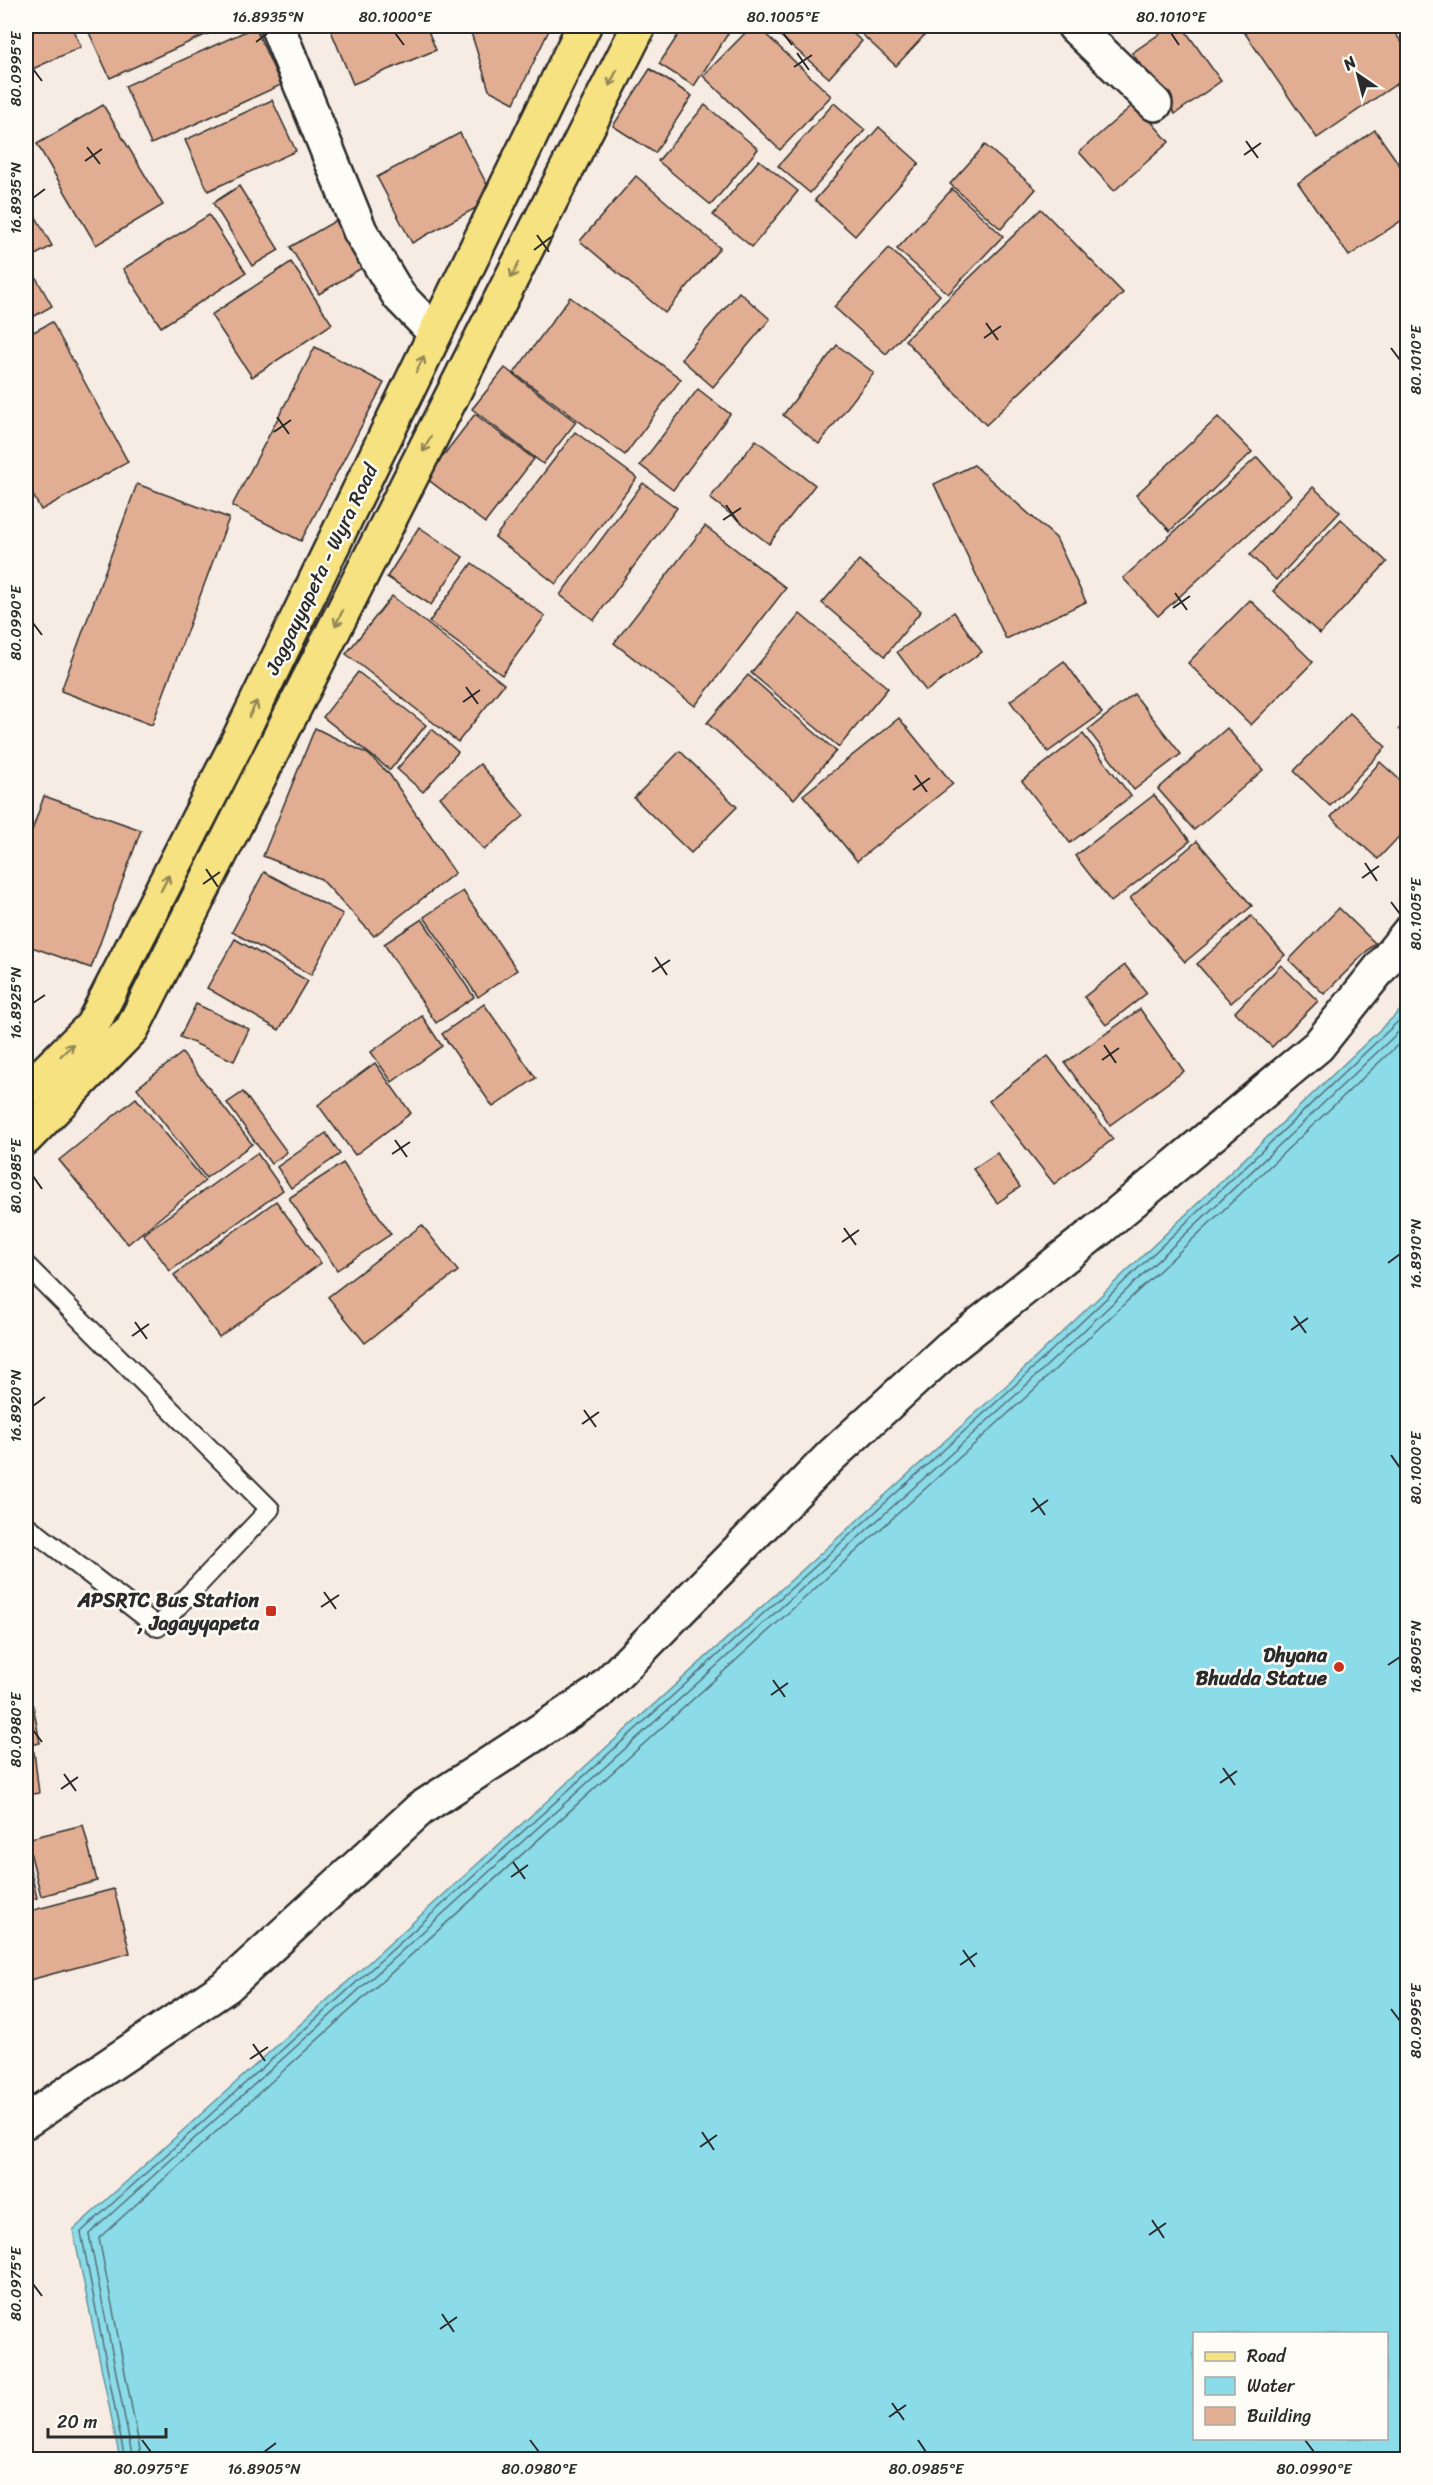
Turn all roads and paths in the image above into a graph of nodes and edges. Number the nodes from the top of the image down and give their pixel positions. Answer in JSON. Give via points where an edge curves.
{"nodes":[{"id":1,"x":277,"y":26,"type":"edge"},
{"id":2,"x":584,"y":26,"type":"edge"},
{"id":3,"x":639,"y":26,"type":"edge"},
{"id":4,"x":1074,"y":26,"type":"edge"},
{"id":5,"x":1155,"y":104,"type":"dead end"},
{"id":6,"x":435,"y":333,"type":"junction"},
{"id":7,"x":1407,"y":933,"type":"edge"},
{"id":8,"x":26,"y":1091,"type":"edge"},
{"id":9,"x":26,"y":1138,"type":"edge"},
{"id":10,"x":26,"y":1265,"type":"edge"},
{"id":11,"x":26,"y":1525,"type":"edge"},
{"id":12,"x":26,"y":2121,"type":"edge"}],
"edges":[{"from":1,"to":6,"type":"street","via":[[360,231],[399,296]]},
{"from":2,"to":6,"type":"main road","name":"Jaggayyapeta - Wyra Road"},
{"from":3,"to":9,"type":"main road","one_way":true,"via":[[132,1029]]},
{"from":4,"to":5,"type":"street"},
{"from":8,"to":6,"type":"main road","name":"Jaggayyapeta - Wyra Road","one_way":true,"via":[[92,1026],[234,749]]},
{"from":7,"to":12,"type":"street","via":[[1318,1046],[1103,1226],[948,1349],[831,1456],[598,1693],[420,1809],[228,1986]]},
{"from":10,"to":11,"type":"lane","via":[[270,1509],[158,1628]]}]}
